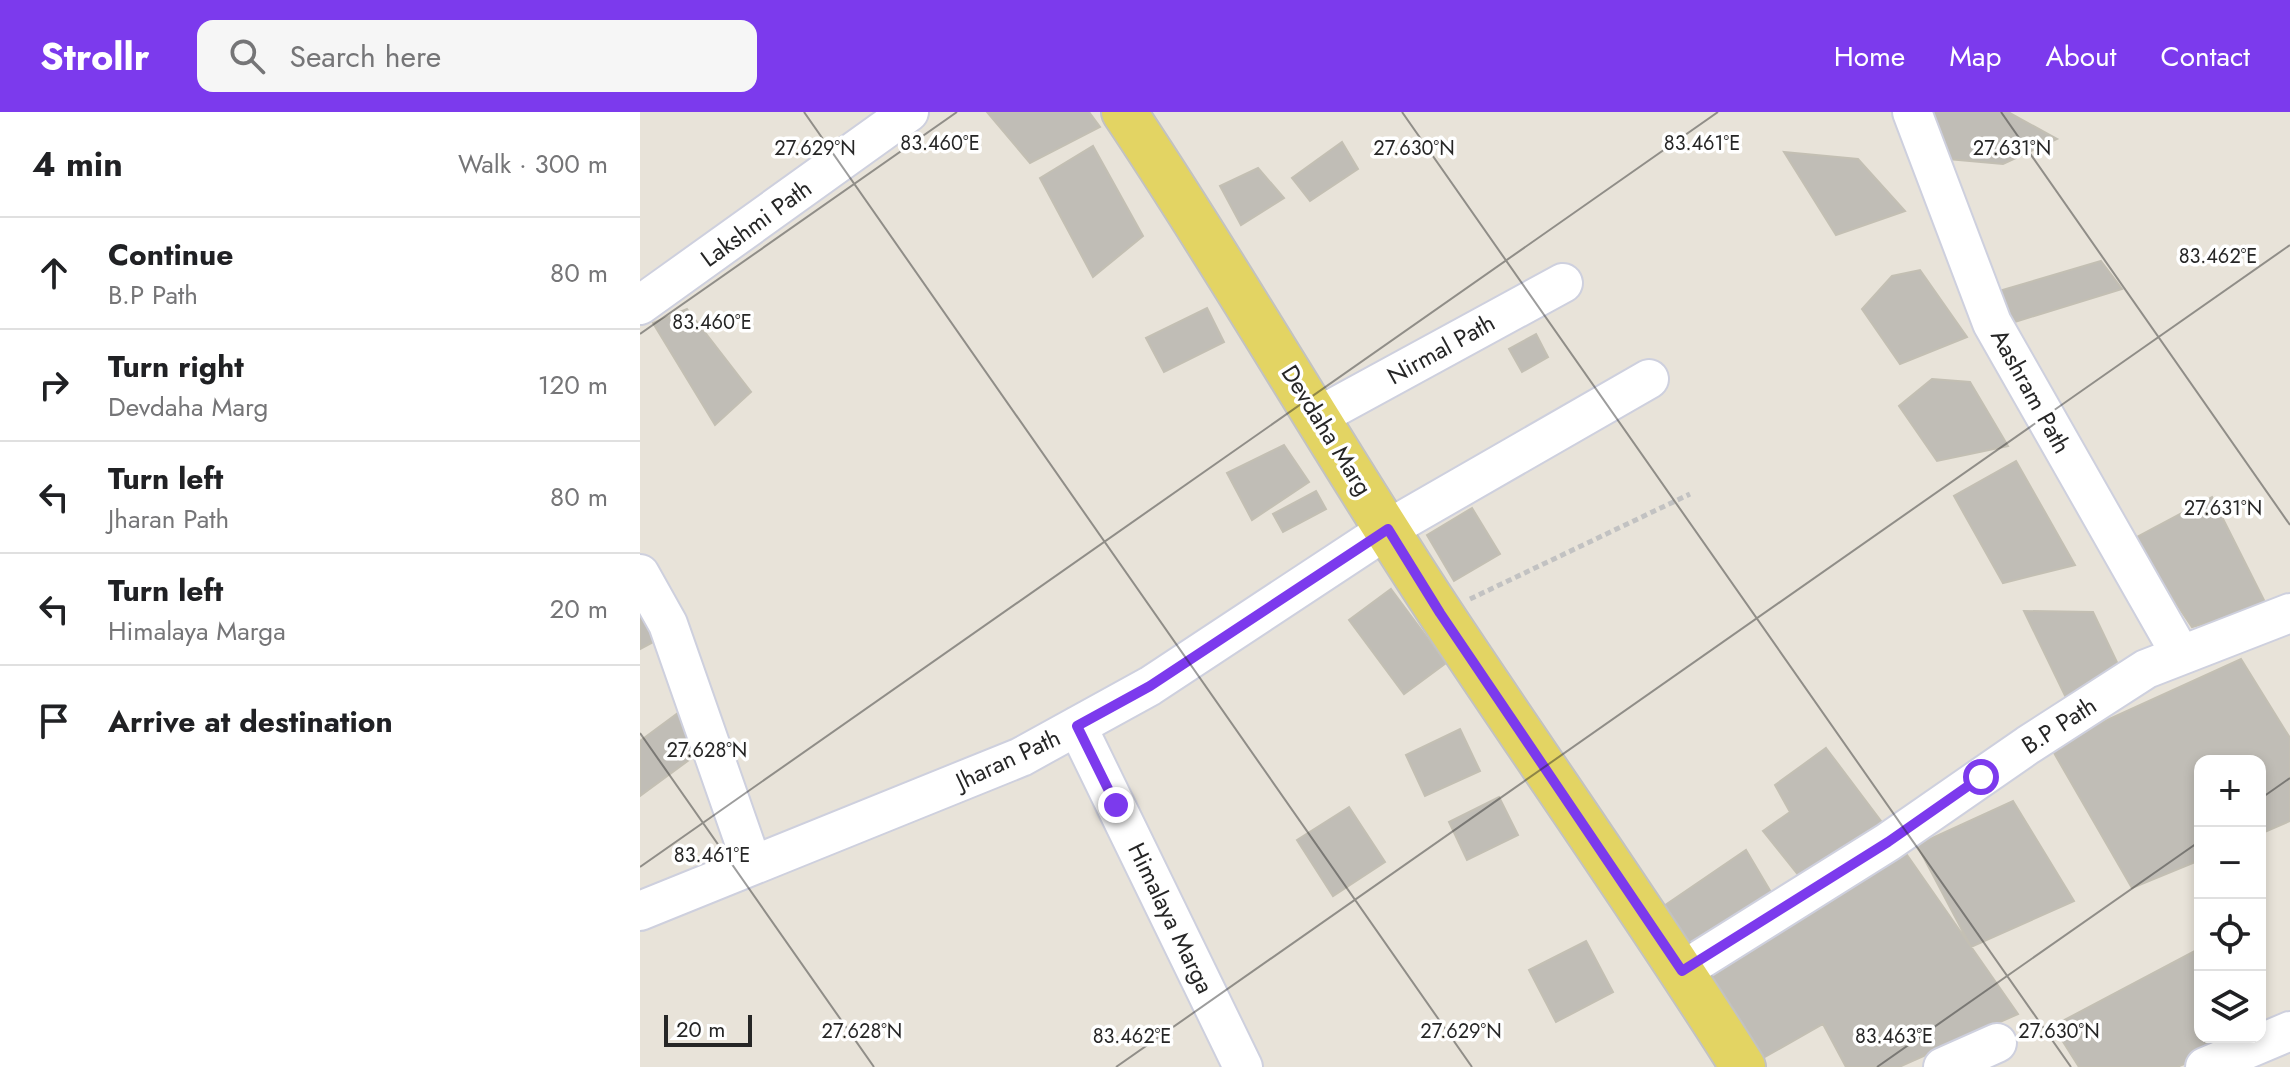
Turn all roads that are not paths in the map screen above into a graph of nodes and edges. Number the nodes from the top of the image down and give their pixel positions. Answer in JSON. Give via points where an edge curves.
{"nodes":[{"id":1,"x":909,"y":112,"type":"edge"},
{"id":2,"x":1124,"y":112,"type":"edge"},
{"id":3,"x":1912,"y":112,"type":"edge"},
{"id":4,"x":1563,"y":283,"type":"dead end"},
{"id":5,"x":640,"y":305,"type":"edge"},
{"id":6,"x":1649,"y":379,"type":"dead end"},
{"id":7,"x":1319,"y":416,"type":"junction"},
{"id":8,"x":1388,"y":529,"type":"junction"},
{"id":9,"x":640,"y":574,"type":"edge"},
{"id":10,"x":2290,"y":613,"type":"edge"},
{"id":11,"x":2181,"y":655,"type":"junction"},
{"id":12,"x":1077,"y":726,"type":"junction"},
{"id":13,"x":752,"y":864,"type":"junction"},
{"id":14,"x":640,"y":911,"type":"edge"},
{"id":15,"x":1682,"y":971,"type":"junction"},
{"id":16,"x":2290,"y":1031,"type":"edge"},
{"id":17,"x":1997,"y":1043,"type":"dead end"},
{"id":18,"x":1243,"y":1067,"type":"edge"},
{"id":19,"x":1743,"y":1067,"type":"edge"},
{"id":20,"x":1943,"y":1067,"type":"edge"},
{"id":21,"x":2205,"y":1067,"type":"edge"}],
"edges":[{"from":1,"to":5,"type":"street","name":"Lakshmi Path"},
{"from":2,"to":7,"type":"main road","name":"Devdaha Marg"},
{"from":3,"to":11,"type":"street","name":"Aashram Path","via":[[1992,323]]},
{"from":4,"to":7,"type":"street","name":"Nirmal Path"},
{"from":6,"to":8,"type":"street","name":"Jharan Path"},
{"from":7,"to":8,"type":"main road","name":"Devdaha Marg"},
{"from":8,"to":12,"type":"street","name":"Jharan Path","via":[[1150,686]]},
{"from":8,"to":15,"type":"main road","name":"Devdaha Marg"},
{"from":9,"to":13,"type":"street","via":[[668,624]]},
{"from":10,"to":11,"type":"street","name":"B.P Path"},
{"from":11,"to":15,"type":"street","name":"B.P Path","via":[[2146,669],[1888,842]]},
{"from":12,"to":13,"type":"street","name":"Jharan Path","via":[[1021,757]]},
{"from":12,"to":18,"type":"street","name":"Himalaya Marga"},
{"from":13,"to":14,"type":"street","name":"Jharan Path"},
{"from":15,"to":19,"type":"main road","name":"Devdaha Marg"},
{"from":16,"to":21,"type":"street"},
{"from":17,"to":20,"type":"street"}]}
